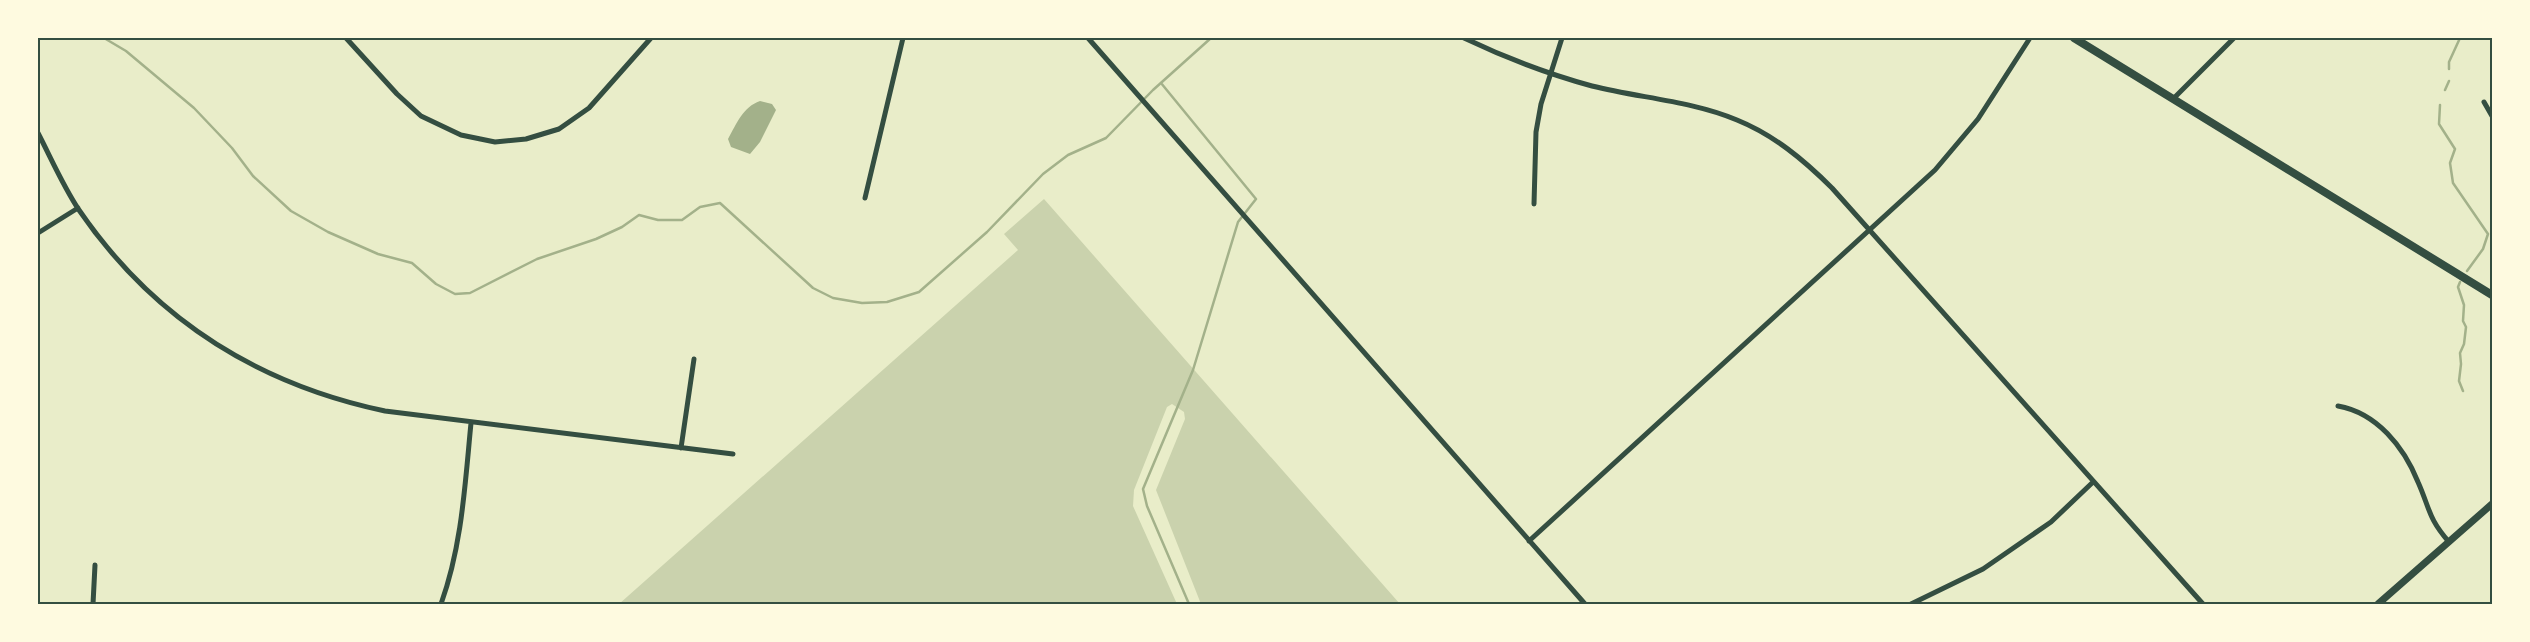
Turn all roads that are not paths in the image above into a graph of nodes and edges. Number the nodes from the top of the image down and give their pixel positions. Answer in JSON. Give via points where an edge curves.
{"nodes":[{"id":1,"x":346,"y":38,"type":"edge"},
{"id":2,"x":651,"y":38,"type":"edge"},
{"id":3,"x":903,"y":38,"type":"edge"},
{"id":4,"x":1088,"y":38,"type":"edge"},
{"id":5,"x":1464,"y":38,"type":"edge"},
{"id":6,"x":1562,"y":38,"type":"edge"},
{"id":7,"x":2030,"y":38,"type":"edge"},
{"id":8,"x":2074,"y":38,"type":"edge"},
{"id":9,"x":2234,"y":38,"type":"edge"},
{"id":10,"x":1550,"y":74,"type":"junction"},
{"id":11,"x":2174,"y":100,"type":"junction"},
{"id":12,"x":2484,"y":102,"type":"dead end"},
{"id":13,"x":2492,"y":116,"type":"edge"},
{"id":14,"x":38,"y":133,"type":"edge"},
{"id":15,"x":865,"y":198,"type":"dead end"},
{"id":16,"x":1534,"y":204,"type":"dead end"},
{"id":17,"x":78,"y":208,"type":"junction"},
{"id":18,"x":1870,"y":231,"type":"junction"},
{"id":19,"x":38,"y":233,"type":"edge"},
{"id":20,"x":2492,"y":295,"type":"edge"},
{"id":21,"x":694,"y":359,"type":"dead end"},
{"id":22,"x":2338,"y":406,"type":"dead end"},
{"id":23,"x":471,"y":423,"type":"junction"},
{"id":24,"x":681,"y":448,"type":"junction"},
{"id":25,"x":733,"y":454,"type":"dead end"},
{"id":26,"x":2092,"y":483,"type":"junction"},
{"id":27,"x":2492,"y":504,"type":"edge"},
{"id":28,"x":1530,"y":541,"type":"junction"},
{"id":29,"x":2449,"y":542,"type":"junction"},
{"id":30,"x":95,"y":565,"type":"dead end"},
{"id":31,"x":94,"y":604,"type":"edge"},
{"id":32,"x":441,"y":604,"type":"edge"},
{"id":33,"x":1585,"y":604,"type":"edge"},
{"id":34,"x":1910,"y":604,"type":"edge"},
{"id":35,"x":2203,"y":604,"type":"edge"},
{"id":36,"x":2378,"y":604,"type":"edge"}],
"edges":[{"from":1,"to":2,"type":"street","via":[[396,94],[421,116],[461,135],[495,142],[559,129],[590,108]]},
{"from":3,"to":15,"type":"street"},
{"from":4,"to":28,"type":"street"},
{"from":5,"to":10,"type":"street"},
{"from":6,"to":10,"type":"street"},
{"from":7,"to":18,"type":"street","via":[[1964,139]]},
{"from":8,"to":11,"type":"main road"},
{"from":9,"to":11,"type":"street"},
{"from":10,"to":16,"type":"street","via":[[1536,132]]},
{"from":10,"to":18,"type":"street","via":[[1718,113],[1764,132],[1812,167]]},
{"from":11,"to":20,"type":"main road"},
{"from":12,"to":13,"type":"street"},
{"from":14,"to":17,"type":"street"},
{"from":17,"to":19,"type":"street"},
{"from":17,"to":23,"type":"street","via":[[106,247],[137,280],[198,333],[228,353],[283,380],[343,402]]},
{"from":18,"to":26,"type":"street"},
{"from":18,"to":28,"type":"street"},
{"from":21,"to":24,"type":"street"},
{"from":22,"to":29,"type":"street","via":[[2368,417],[2395,443],[2418,482],[2429,516]]},
{"from":23,"to":24,"type":"street"},
{"from":23,"to":32,"type":"street","via":[[461,521],[452,570]]},
{"from":24,"to":25,"type":"street"},
{"from":26,"to":34,"type":"street","via":[[2051,522],[1983,569]]},
{"from":26,"to":35,"type":"street"},
{"from":27,"to":29,"type":"street"},
{"from":28,"to":33,"type":"street"},
{"from":29,"to":36,"type":"street"},
{"from":30,"to":31,"type":"street"}]}
